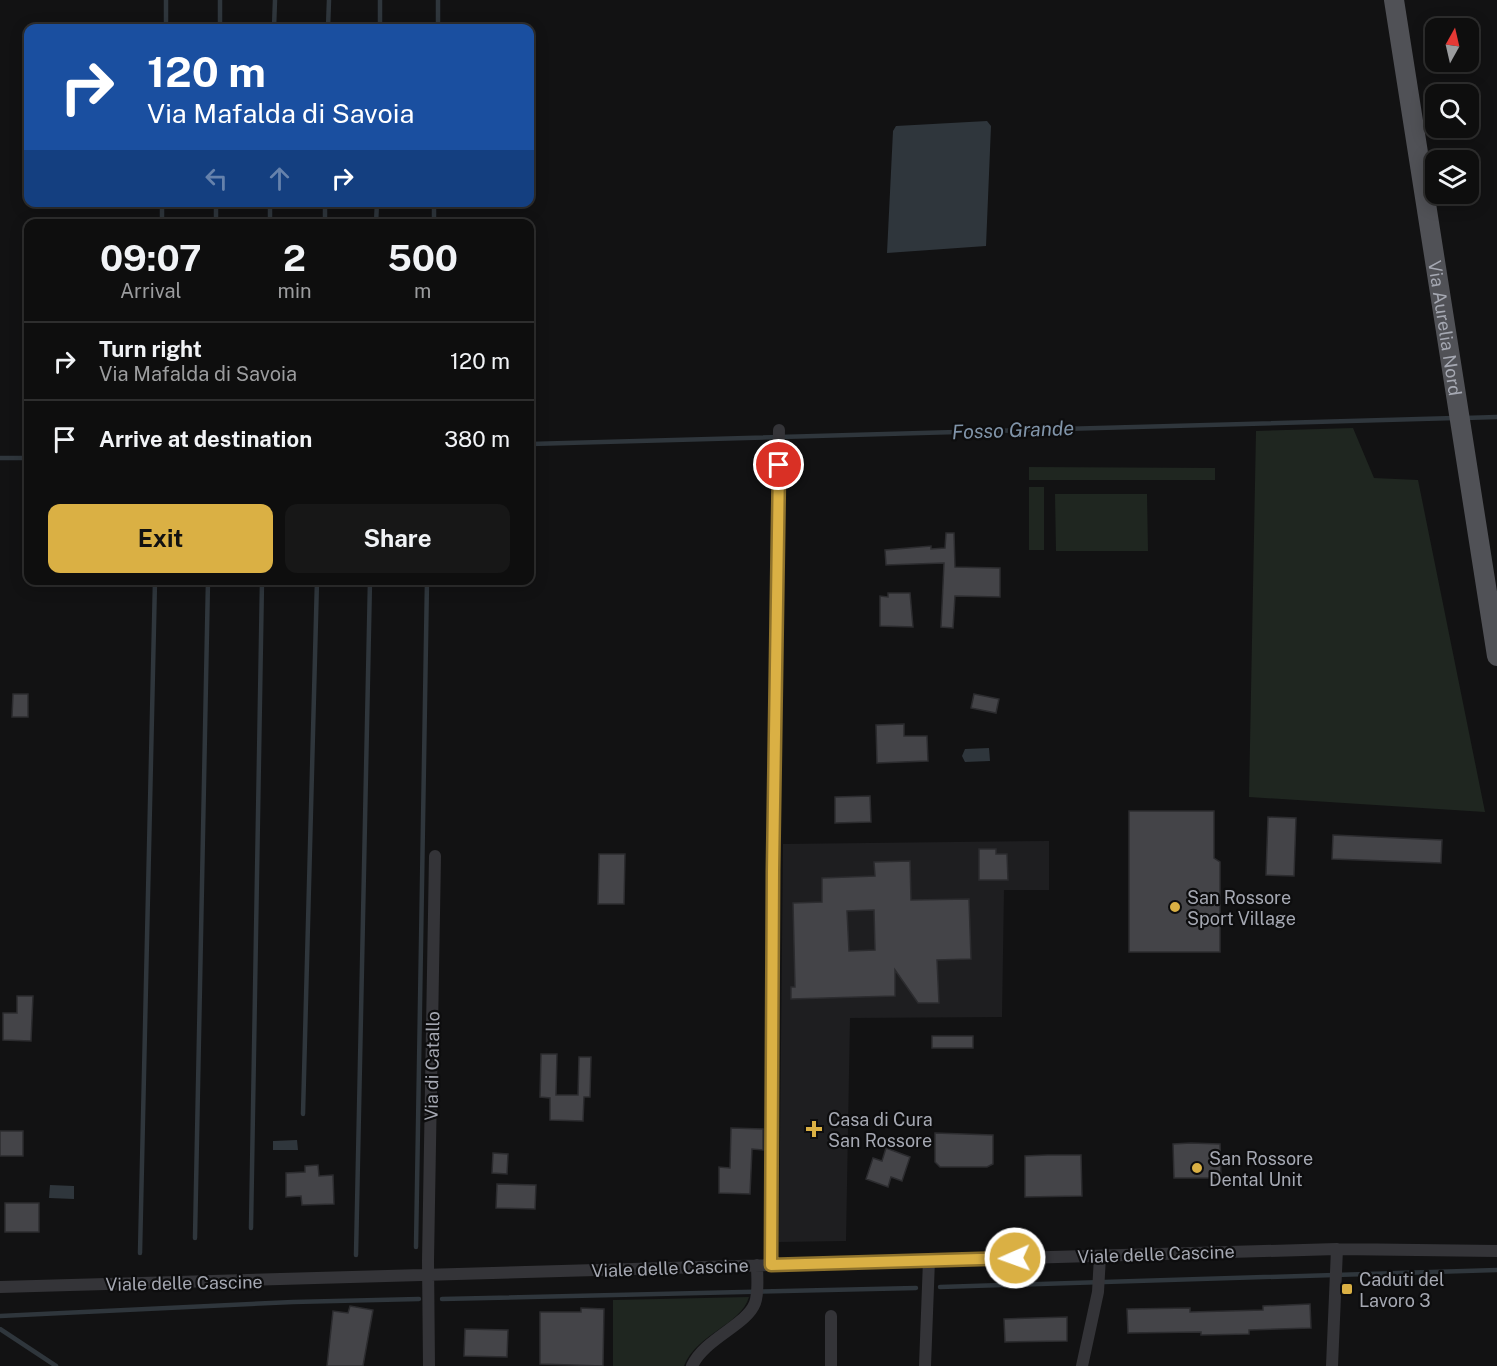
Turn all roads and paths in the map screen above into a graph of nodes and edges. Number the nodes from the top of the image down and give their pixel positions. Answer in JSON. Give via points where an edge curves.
{"nodes":[{"id":1,"x":1394,"y":0,"type":"edge"},
{"id":2,"x":779,"y":436,"type":"dead end"},
{"id":3,"x":1497,"y":656,"type":"edge"},
{"id":4,"x":435,"y":856,"type":"dead end"},
{"id":5,"x":1497,"y":1245,"type":"edge"},
{"id":6,"x":1337,"y":1249,"type":"junction"},
{"id":7,"x":1484,"y":1249,"type":"junction"},
{"id":8,"x":1497,"y":1251,"type":"edge"},
{"id":9,"x":1100,"y":1256,"type":"junction"},
{"id":10,"x":929,"y":1260,"type":"junction"},
{"id":11,"x":757,"y":1265,"type":"junction"},
{"id":12,"x":771,"y":1265,"type":"junction"},
{"id":13,"x":430,"y":1276,"type":"junction"},
{"id":14,"x":0,"y":1287,"type":"edge"},
{"id":15,"x":831,"y":1316,"type":"dead end"},
{"id":16,"x":429,"y":1366,"type":"edge"},
{"id":17,"x":692,"y":1366,"type":"edge"},
{"id":18,"x":831,"y":1366,"type":"edge"},
{"id":19,"x":925,"y":1366,"type":"edge"},
{"id":20,"x":1082,"y":1366,"type":"edge"},
{"id":21,"x":1332,"y":1366,"type":"edge"}],
"edges":[{"from":1,"to":3,"type":"main road","name":"Via Aurelia Nord"},
{"from":2,"to":12,"type":"street"},
{"from":4,"to":13,"type":"street","name":"Via di Catallo"},
{"from":5,"to":7,"type":"street","name":"Viale delle Cascine"},
{"from":6,"to":7,"type":"street","name":"Viale delle Cascine"},
{"from":6,"to":9,"type":"street","name":"Viale delle Cascine"},
{"from":6,"to":21,"type":"street"},
{"from":7,"to":8,"type":"street","name":"Viale delle Cascine"},
{"from":9,"to":10,"type":"street","name":"Viale delle Cascine"},
{"from":9,"to":20,"type":"street","via":[[1098,1292]]},
{"from":10,"to":12,"type":"street","name":"Viale delle Cascine"},
{"from":10,"to":19,"type":"street"},
{"from":11,"to":12,"type":"street","name":"Viale delle Cascine"},
{"from":11,"to":13,"type":"street","name":"Viale delle Cascine"},
{"from":11,"to":17,"type":"street","via":[[756,1298],[750,1312],[702,1351]]},
{"from":13,"to":14,"type":"street","name":"Viale delle Cascine"},
{"from":13,"to":16,"type":"street","name":"Via di Catallo"},
{"from":15,"to":18,"type":"street"}]}
